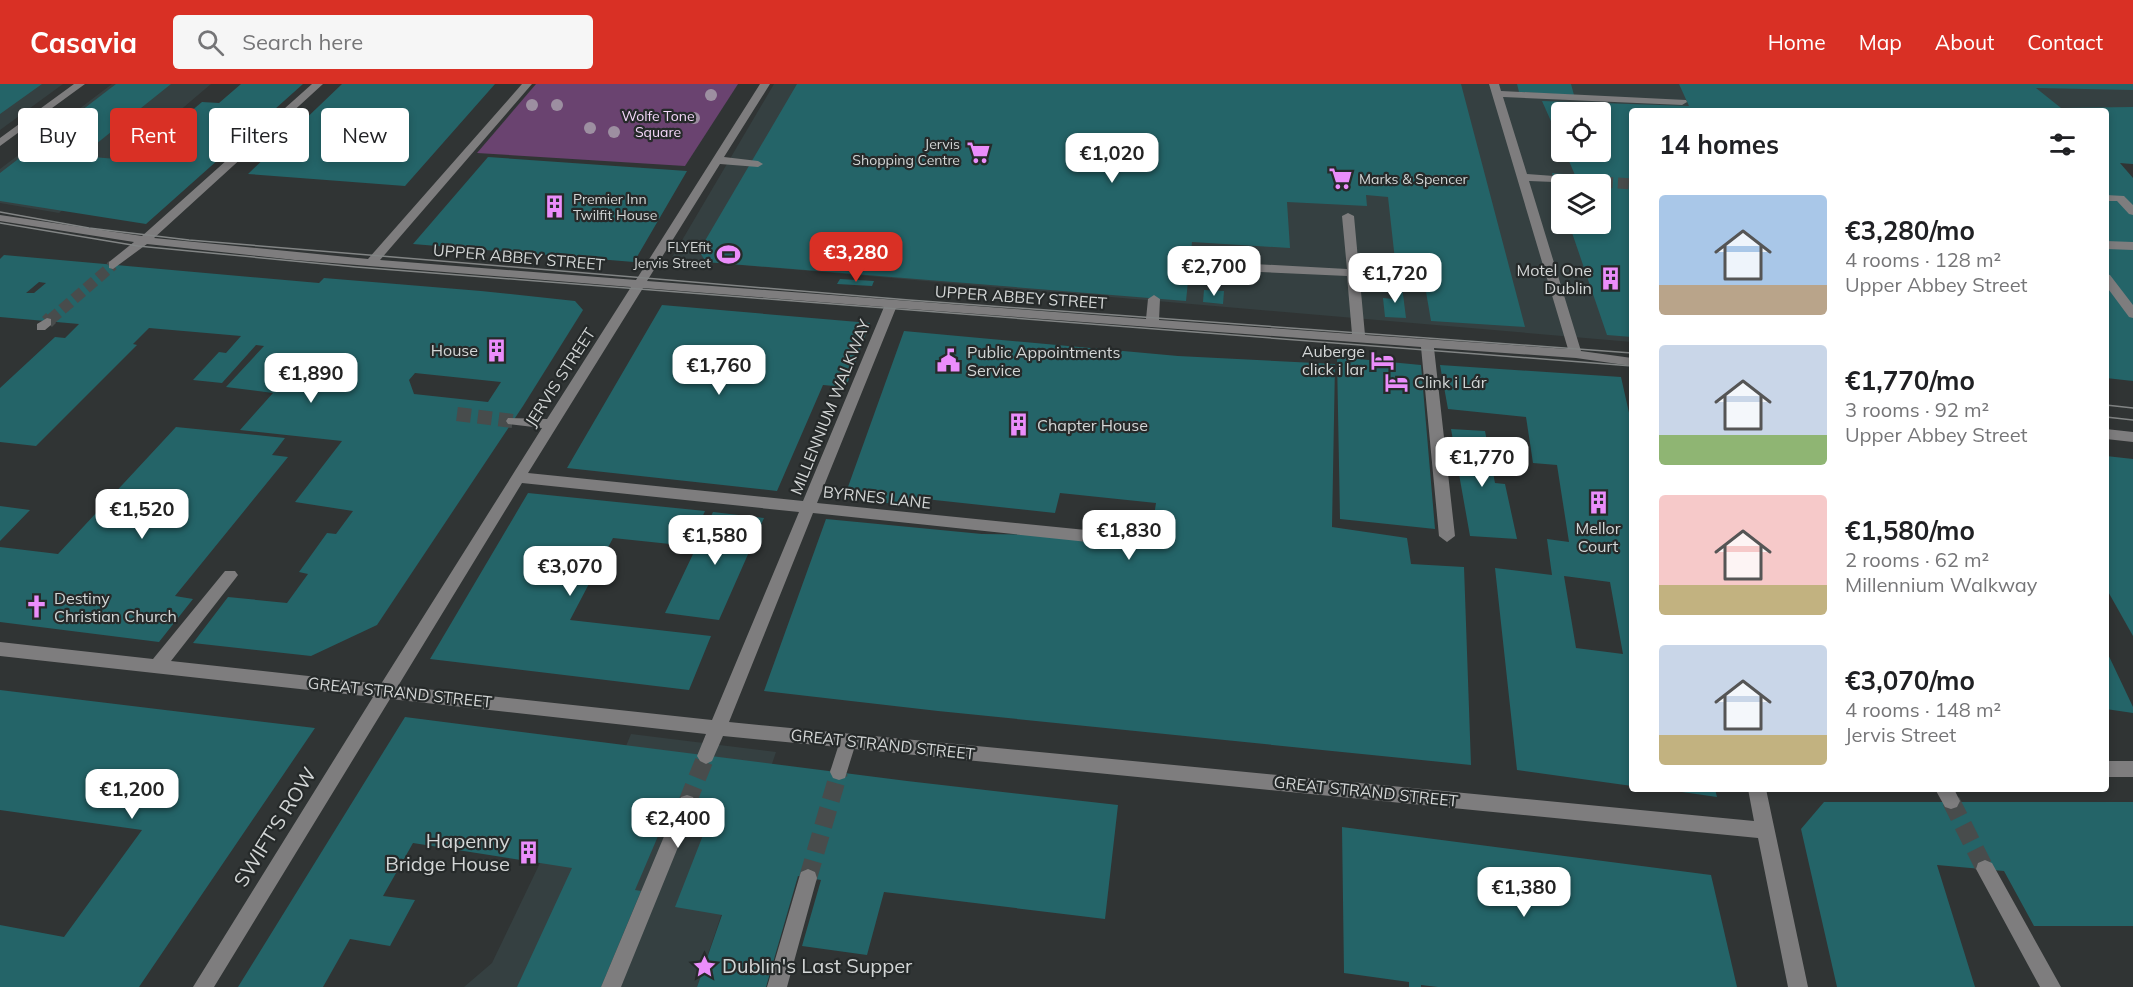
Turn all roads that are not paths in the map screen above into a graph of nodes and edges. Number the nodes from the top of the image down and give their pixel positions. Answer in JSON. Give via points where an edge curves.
{"nodes":[{"id":1,"x":80,"y":84,"type":"edge"},
{"id":2,"x":318,"y":84,"type":"edge"},
{"id":3,"x":527,"y":84,"type":"edge"},
{"id":4,"x":765,"y":84,"type":"edge"},
{"id":5,"x":1496,"y":89,"type":"edge"},
{"id":6,"x":1682,"y":102,"type":"dead end"},
{"id":7,"x":0,"y":143,"type":"edge"},
{"id":8,"x":718,"y":160,"type":"junction"},
{"id":9,"x":758,"y":164,"type":"dead end"},
{"id":10,"x":1524,"y":177,"type":"junction"},
{"id":11,"x":1551,"y":179,"type":"tunnel mouth"},
{"id":12,"x":2109,"y":198,"type":"edge"},
{"id":13,"x":2133,"y":212,"type":"edge"},
{"id":14,"x":1348,"y":216,"type":"dead end"},
{"id":15,"x":0,"y":218,"type":"edge"},
{"id":16,"x":2109,"y":235,"type":"edge"},
{"id":17,"x":2133,"y":236,"type":"edge"},
{"id":18,"x":144,"y":241,"type":"junction"},
{"id":19,"x":2109,"y":245,"type":"edge"},
{"id":20,"x":2133,"y":246,"type":"edge"},
{"id":21,"x":372,"y":262,"type":"junction"},
{"id":22,"x":113,"y":265,"type":"tunnel mouth"},
{"id":23,"x":1216,"y":266,"type":"dead end"},
{"id":24,"x":1353,"y":273,"type":"junction"},
{"id":25,"x":2109,"y":282,"type":"edge"},
{"id":26,"x":641,"y":284,"type":"junction"},
{"id":27,"x":1154,"y":299,"type":"dead end"},
{"id":28,"x":891,"y":304,"type":"junction"},
{"id":29,"x":2133,"y":314,"type":"edge"},
{"id":30,"x":1152,"y":323,"type":"junction"},
{"id":31,"x":1359,"y":339,"type":"junction"},
{"id":32,"x":1427,"y":344,"type":"junction"},
{"id":33,"x":1576,"y":354,"type":"junction"},
{"id":34,"x":1629,"y":362,"type":"edge"},
{"id":35,"x":513,"y":421,"type":"tunnel mouth"},
{"id":36,"x":551,"y":424,"type":"junction"},
{"id":37,"x":2109,"y":434,"type":"edge"},
{"id":38,"x":2133,"y":437,"type":"edge"},
{"id":39,"x":518,"y":477,"type":"junction"},
{"id":40,"x":808,"y":508,"type":"junction"},
{"id":41,"x":1447,"y":536,"type":"dead end"},
{"id":42,"x":1126,"y":540,"type":"dead end"},
{"id":43,"x":230,"y":575,"type":"dead end"},
{"id":44,"x":0,"y":649,"type":"edge"},
{"id":45,"x":158,"y":665,"type":"junction"},
{"id":46,"x":386,"y":690,"type":"junction"},
{"id":47,"x":717,"y":728,"type":"junction"},
{"id":48,"x":848,"y":741,"type":"junction"},
{"id":49,"x":706,"y":756,"type":"tunnel mouth"},
{"id":50,"x":2109,"y":769,"type":"edge"},
{"id":51,"x":2133,"y":769,"type":"edge"},
{"id":52,"x":839,"y":772,"type":"tunnel mouth"},
{"id":53,"x":1758,"y":792,"type":"edge"},
{"id":54,"x":687,"y":803,"type":"tunnel mouth"},
{"id":55,"x":1766,"y":830,"type":"junction"},
{"id":56,"x":1985,"y":869,"type":"tunnel mouth"},
{"id":57,"x":808,"y":878,"type":"tunnel mouth"},
{"id":58,"x":203,"y":987,"type":"edge"},
{"id":59,"x":611,"y":987,"type":"edge"},
{"id":60,"x":777,"y":987,"type":"edge"},
{"id":61,"x":1798,"y":987,"type":"edge"},
{"id":62,"x":2050,"y":987,"type":"edge"}],
"edges":[{"from":1,"to":7,"type":"street"},
{"from":2,"to":18,"type":"street"},
{"from":3,"to":21,"type":"street"},
{"from":4,"to":8,"type":"street","name":"JERVIS STREET"},
{"from":5,"to":6,"type":"street"},
{"from":5,"to":10,"type":"street"},
{"from":8,"to":9,"type":"street"},
{"from":8,"to":26,"type":"street","name":"JERVIS STREET"},
{"from":10,"to":11,"type":"street"},
{"from":10,"to":33,"type":"street"},
{"from":12,"to":13,"type":"street","via":[[2120,198]]},
{"from":14,"to":24,"type":"street"},
{"from":15,"to":18,"type":"street","name":"UPPER ABBEY STREET"},
{"from":16,"to":17,"type":"street"},
{"from":18,"to":21,"type":"street","name":"UPPER ABBEY STREET"},
{"from":18,"to":22,"type":"street"},
{"from":19,"to":20,"type":"street"},
{"from":21,"to":26,"type":"street","name":"UPPER ABBEY STREET"},
{"from":23,"to":24,"type":"street"},
{"from":24,"to":31,"type":"street"},
{"from":25,"to":29,"type":"street"},
{"from":26,"to":28,"type":"street","name":"UPPER ABBEY STREET"},
{"from":26,"to":36,"type":"street","name":"JERVIS STREET"},
{"from":27,"to":30,"type":"street"},
{"from":28,"to":30,"type":"street","name":"UPPER ABBEY STREET"},
{"from":28,"to":40,"type":"street","name":"MILLENNIUM WALKWAY"},
{"from":30,"to":31,"type":"street","name":"UPPER ABBEY STREET"},
{"from":31,"to":32,"type":"street","name":"UPPER ABBEY STREET"},
{"from":32,"to":33,"type":"street","name":"UPPER ABBEY STREET"},
{"from":32,"to":41,"type":"street"},
{"from":33,"to":34,"type":"street","name":"UPPER ABBEY STREET"},
{"from":35,"to":36,"type":"street"},
{"from":36,"to":39,"type":"street","name":"JERVIS STREET"},
{"from":37,"to":38,"type":"street"},
{"from":39,"to":40,"type":"street","name":"BYRNES LANE"},
{"from":39,"to":46,"type":"street","name":"JERVIS STREET"},
{"from":40,"to":42,"type":"street","name":"BYRNES LANE"},
{"from":40,"to":47,"type":"street","name":"MILLENNIUM WALKWAY"},
{"from":43,"to":45,"type":"street"},
{"from":44,"to":45,"type":"street","name":"GREAT STRAND STREET"},
{"from":45,"to":46,"type":"street","name":"GREAT STRAND STREET"},
{"from":46,"to":47,"type":"street","name":"GREAT STRAND STREET"},
{"from":46,"to":58,"type":"street","name":"SWIFT'S ROW"},
{"from":47,"to":48,"type":"street","name":"GREAT STRAND STREET"},
{"from":47,"to":49,"type":"street","name":"MILLENNIUM WALKWAY"},
{"from":48,"to":52,"type":"street"},
{"from":48,"to":55,"type":"street","name":"GREAT STRAND STREET"},
{"from":50,"to":51,"type":"street"},
{"from":53,"to":55,"type":"street"},
{"from":54,"to":59,"type":"street"},
{"from":55,"to":61,"type":"street"},
{"from":56,"to":62,"type":"street"},
{"from":57,"to":60,"type":"street"}]}
